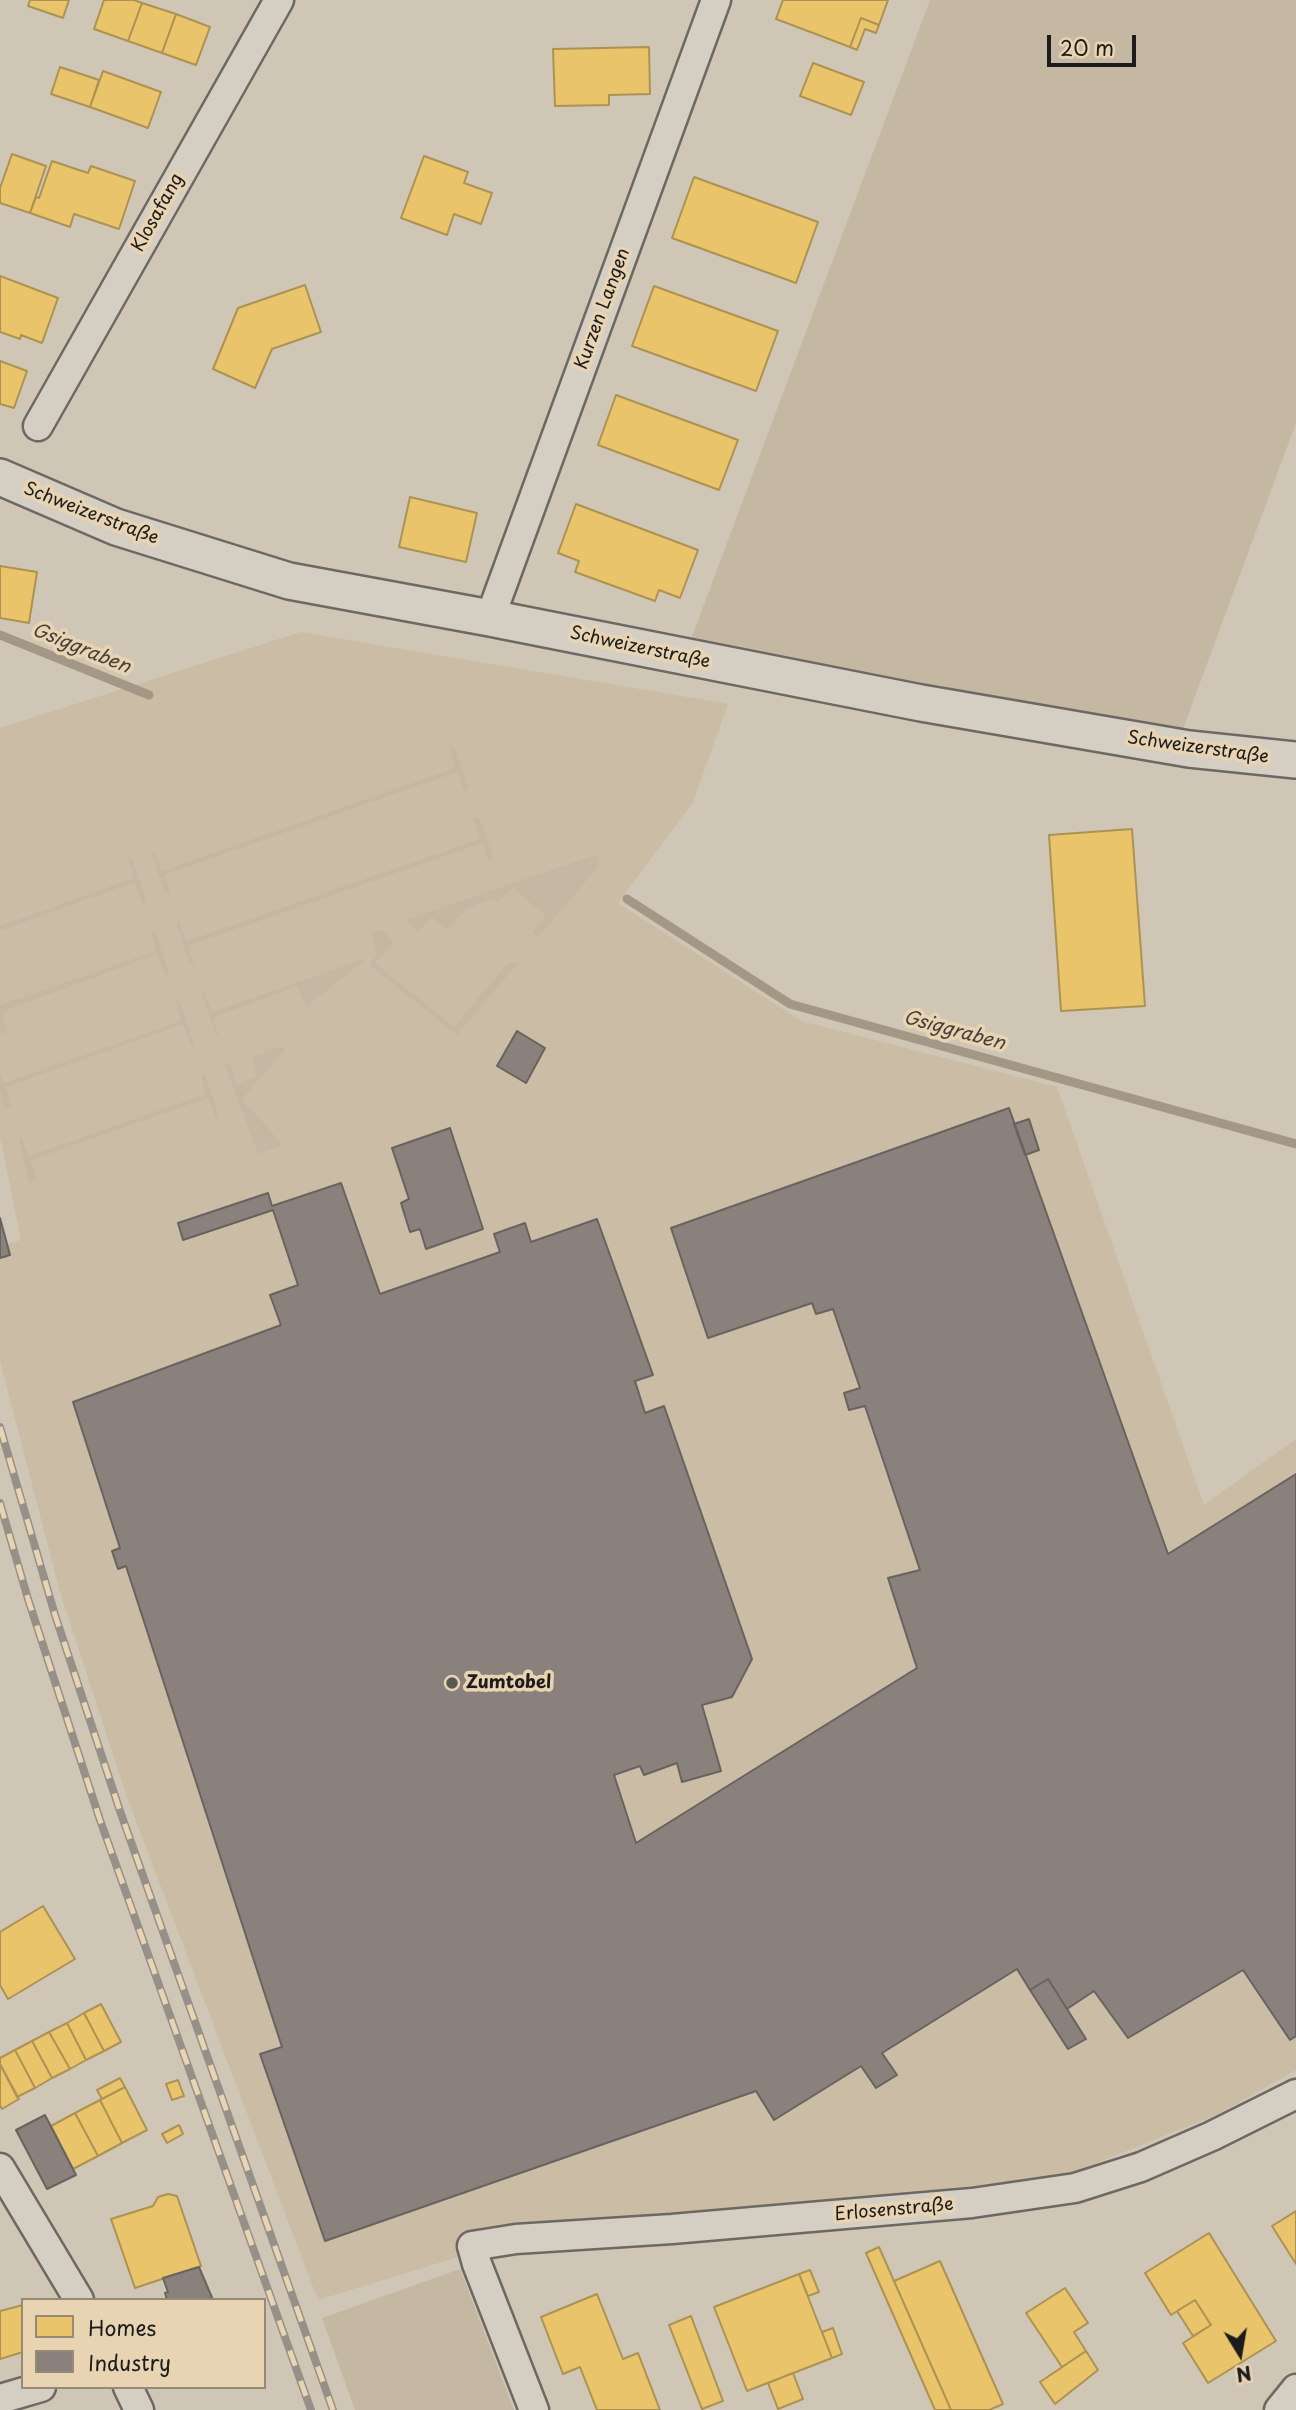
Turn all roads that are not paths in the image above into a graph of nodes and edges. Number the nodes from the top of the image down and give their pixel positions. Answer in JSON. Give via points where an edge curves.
{"nodes":[{"id":1,"x":279,"y":0,"type":"edge"},
{"id":2,"x":716,"y":0,"type":"edge"},
{"id":3,"x":38,"y":426,"type":"dead end"},
{"id":4,"x":0,"y":477,"type":"edge"},
{"id":5,"x":490,"y":618,"type":"junction"},
{"id":6,"x":1296,"y":760,"type":"edge"},
{"id":7,"x":1296,"y":2094,"type":"edge"},
{"id":8,"x":0,"y":2168,"type":"edge"},
{"id":9,"x":78,"y":2298,"type":"edge"},
{"id":10,"x":34,"y":2389,"type":"edge"},
{"id":11,"x":129,"y":2389,"type":"edge"},
{"id":12,"x":1296,"y":2389,"type":"edge"},
{"id":13,"x":0,"y":2399,"type":"edge"},
{"id":14,"x":139,"y":2410,"type":"edge"},
{"id":15,"x":534,"y":2410,"type":"edge"},
{"id":16,"x":1279,"y":2410,"type":"edge"}],
"edges":[{"from":1,"to":3,"type":"street","name":"Klosafang"},
{"from":2,"to":5,"type":"street","name":"Kurzen Langen"},
{"from":4,"to":5,"type":"street","name":"Schweizerstraße","via":[[116,527],[289,581]]},
{"from":5,"to":6,"type":"street","name":"Schweizerstraße","via":[[921,703],[1189,749]]},
{"from":7,"to":15,"type":"street","name":"Erlosenstraße","via":[[1141,2167],[1075,2188],[972,2203],[472,2246]]},
{"from":8,"to":9,"type":"street"},
{"from":10,"to":13,"type":"street"},
{"from":11,"to":14,"type":"street"},
{"from":12,"to":16,"type":"street"}]}
